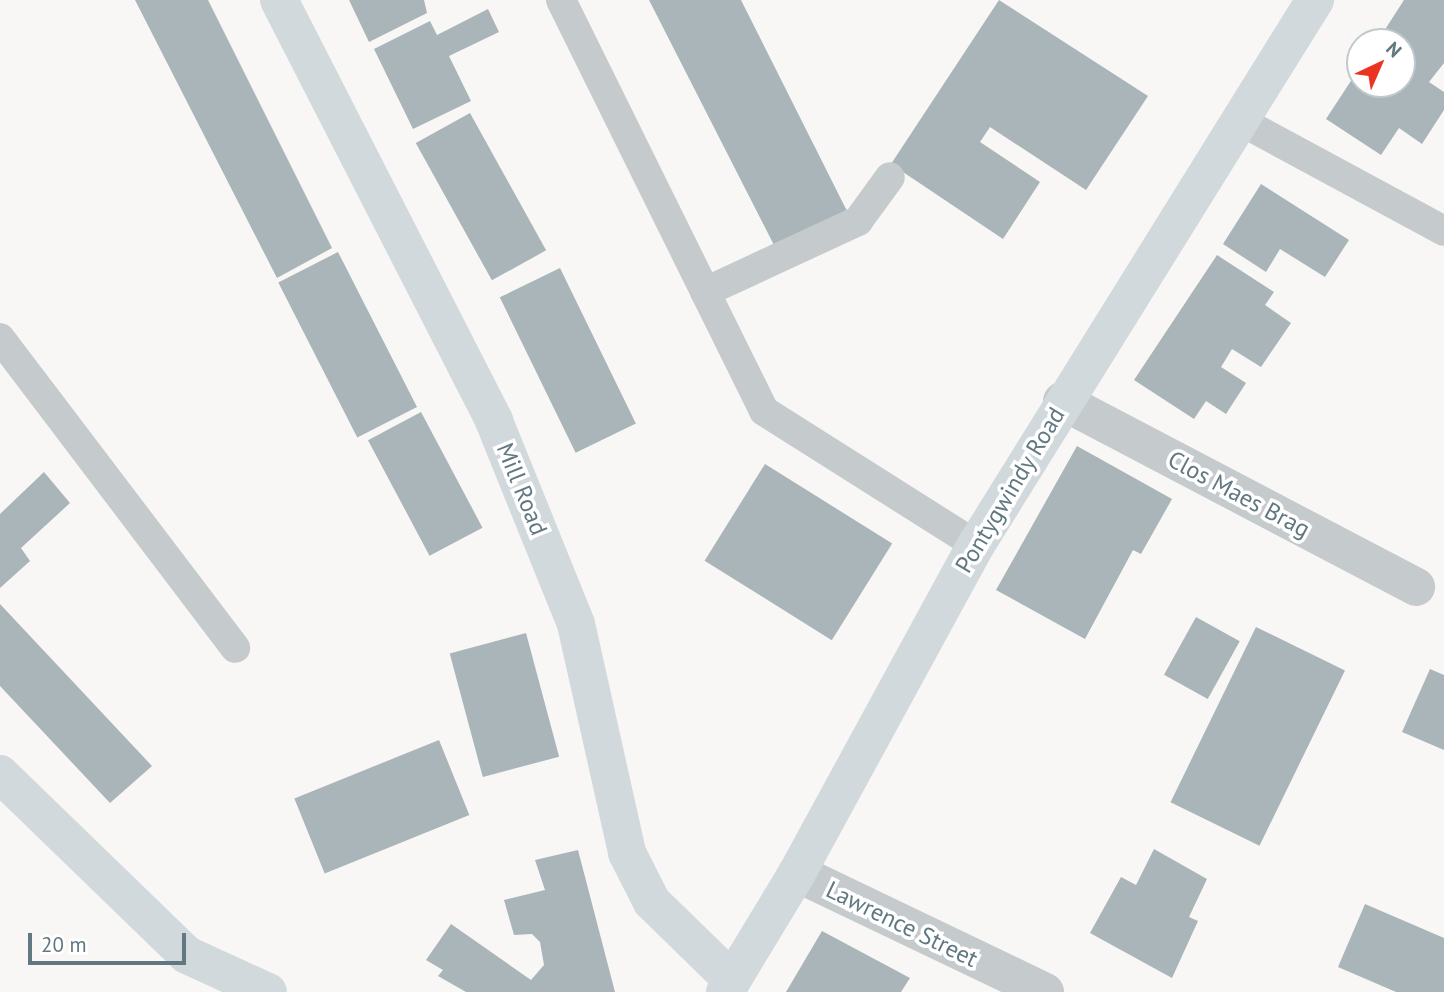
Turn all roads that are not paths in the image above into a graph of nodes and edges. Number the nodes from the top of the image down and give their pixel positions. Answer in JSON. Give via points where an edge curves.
{"nodes":[{"id":1,"x":279,"y":0,"type":"edge"},
{"id":2,"x":561,"y":0,"type":"edge"},
{"id":3,"x":1315,"y":0,"type":"edge"},
{"id":4,"x":1237,"y":119,"type":"junction"},
{"id":5,"x":890,"y":177,"type":"dead end"},
{"id":6,"x":1444,"y":231,"type":"edge"},
{"id":7,"x":705,"y":292,"type":"junction"},
{"id":8,"x":0,"y":338,"type":"edge"},
{"id":9,"x":1062,"y":401,"type":"junction"},
{"id":10,"x":976,"y":545,"type":"junction"},
{"id":11,"x":1416,"y":587,"type":"dead end"},
{"id":12,"x":235,"y":648,"type":"dead end"},
{"id":13,"x":0,"y":774,"type":"edge"},
{"id":14,"x":797,"y":873,"type":"junction"},
{"id":15,"x":187,"y":955,"type":"junction"},
{"id":16,"x":729,"y":986,"type":"edge"},
{"id":17,"x":227,"y":992,"type":"edge"},
{"id":18,"x":268,"y":992,"type":"edge"},
{"id":19,"x":1045,"y":992,"type":"edge"}],
"edges":[{"from":1,"to":16,"type":"main road","name":"Mill Road","via":[[494,421],[576,624],[627,853],[652,902]]},
{"from":2,"to":7,"type":"lane"},
{"from":3,"to":4,"type":"main road","name":"Pontygwindy Road"},
{"from":4,"to":6,"type":"lane"},
{"from":4,"to":9,"type":"main road","name":"Pontygwindy Road"},
{"from":5,"to":7,"type":"lane","via":[[858,221]]},
{"from":7,"to":10,"type":"lane","via":[[764,411]]},
{"from":8,"to":12,"type":"lane"},
{"from":9,"to":10,"type":"main road","name":"Pontygwindy Road"},
{"from":9,"to":11,"type":"street","name":"Clos Maes Brag"},
{"from":10,"to":14,"type":"main road","name":"Pontygwindy Road"},
{"from":13,"to":15,"type":"main road"},
{"from":14,"to":16,"type":"main road","name":"Pontygwindy Road"},
{"from":14,"to":19,"type":"street","name":"Lawrence Street"},
{"from":15,"to":17,"type":"main road"},
{"from":15,"to":18,"type":"main road"}]}
